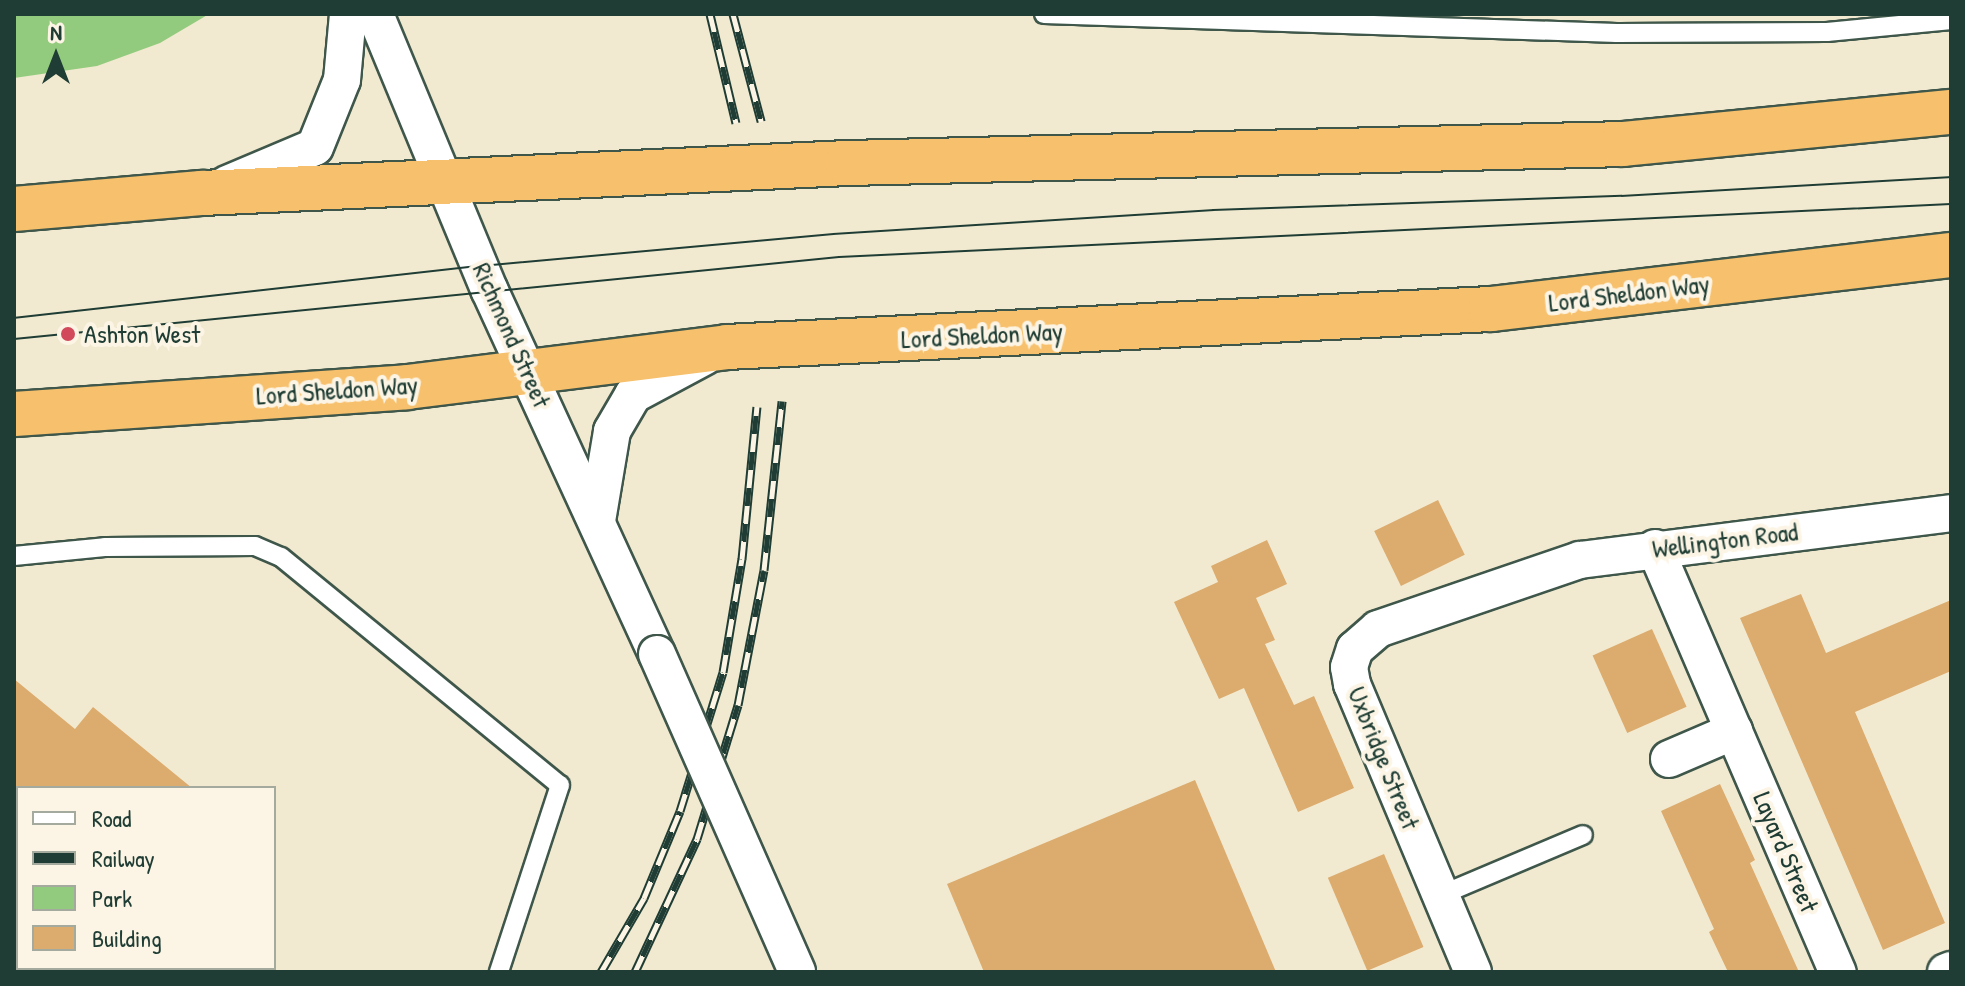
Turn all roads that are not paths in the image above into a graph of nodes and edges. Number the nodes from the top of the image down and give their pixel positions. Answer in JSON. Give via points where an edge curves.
{"nodes":[{"id":1,"x":348,"y":14,"type":"edge"},
{"id":2,"x":375,"y":14,"type":"edge"},
{"id":3,"x":1044,"y":14,"type":"edge"},
{"id":4,"x":1951,"y":20,"type":"edge"},
{"id":5,"x":1951,"y":112,"type":"edge"},
{"id":6,"x":446,"y":182,"type":"junction"},
{"id":7,"x":202,"y":193,"type":"junction"},
{"id":8,"x":14,"y":209,"type":"edge"},
{"id":9,"x":1951,"y":255,"type":"edge"},
{"id":10,"x":727,"y":347,"type":"junction"},
{"id":11,"x":527,"y":370,"type":"junction"},
{"id":12,"x":14,"y":414,"type":"edge"},
{"id":13,"x":1951,"y":513,"type":"edge"},
{"id":14,"x":597,"y":521,"type":"junction"},
{"id":15,"x":1655,"y":548,"type":"junction"},
{"id":16,"x":14,"y":556,"type":"edge"},
{"id":17,"x":1503,"y":583,"type":"joint"},
{"id":18,"x":1734,"y":731,"type":"junction"},
{"id":19,"x":1669,"y":759,"type":"dead end"},
{"id":20,"x":1583,"y":835,"type":"dead end"},
{"id":21,"x":1441,"y":895,"type":"junction"},
{"id":22,"x":499,"y":972,"type":"edge"},
{"id":23,"x":797,"y":972,"type":"edge"},
{"id":24,"x":1473,"y":972,"type":"edge"},
{"id":25,"x":1838,"y":972,"type":"edge"}],
"edges":[{"from":1,"to":7,"type":"street","via":[[342,80],[315,147]]},
{"from":2,"to":6,"type":"street","name":"Richmond Street"},
{"from":3,"to":4,"type":"lane","via":[[1617,33],[1827,32]]},
{"from":5,"to":6,"type":"highway","via":[[1623,144],[848,163]]},
{"from":6,"to":7,"type":"highway"},
{"from":6,"to":11,"type":"street","name":"Richmond Street"},
{"from":7,"to":8,"type":"highway"},
{"from":9,"to":10,"type":"highway","name":"Lord Sheldon Way","via":[[1491,309]]},
{"from":10,"to":11,"type":"highway","name":"Lord Sheldon Way"},
{"from":10,"to":14,"type":"street","via":[[676,368],[633,395],[612,431]]},
{"from":11,"to":12,"type":"highway","name":"Lord Sheldon Way","via":[[407,387]]},
{"from":11,"to":14,"type":"street","name":"Richmond Street"},
{"from":13,"to":15,"type":"street","name":"Wellington Road"},
{"from":14,"to":23,"type":"street","name":"Richmond Street","bridge":true},
{"from":15,"to":17,"type":"street","name":"Wellington Road","via":[[1580,560]]},
{"from":15,"to":18,"type":"street","name":"Layard Street"},
{"from":16,"to":22,"type":"lane","via":[[105,547],[255,546],[281,557],[560,785]]},
{"from":17,"to":21,"type":"street","name":"Uxbridge Street","via":[[1378,629],[1355,649],[1349,667]]},
{"from":18,"to":19,"type":"street"},
{"from":18,"to":25,"type":"street","name":"Layard Street"},
{"from":20,"to":21,"type":"lane"},
{"from":21,"to":24,"type":"street","name":"Uxbridge Street"}]}
